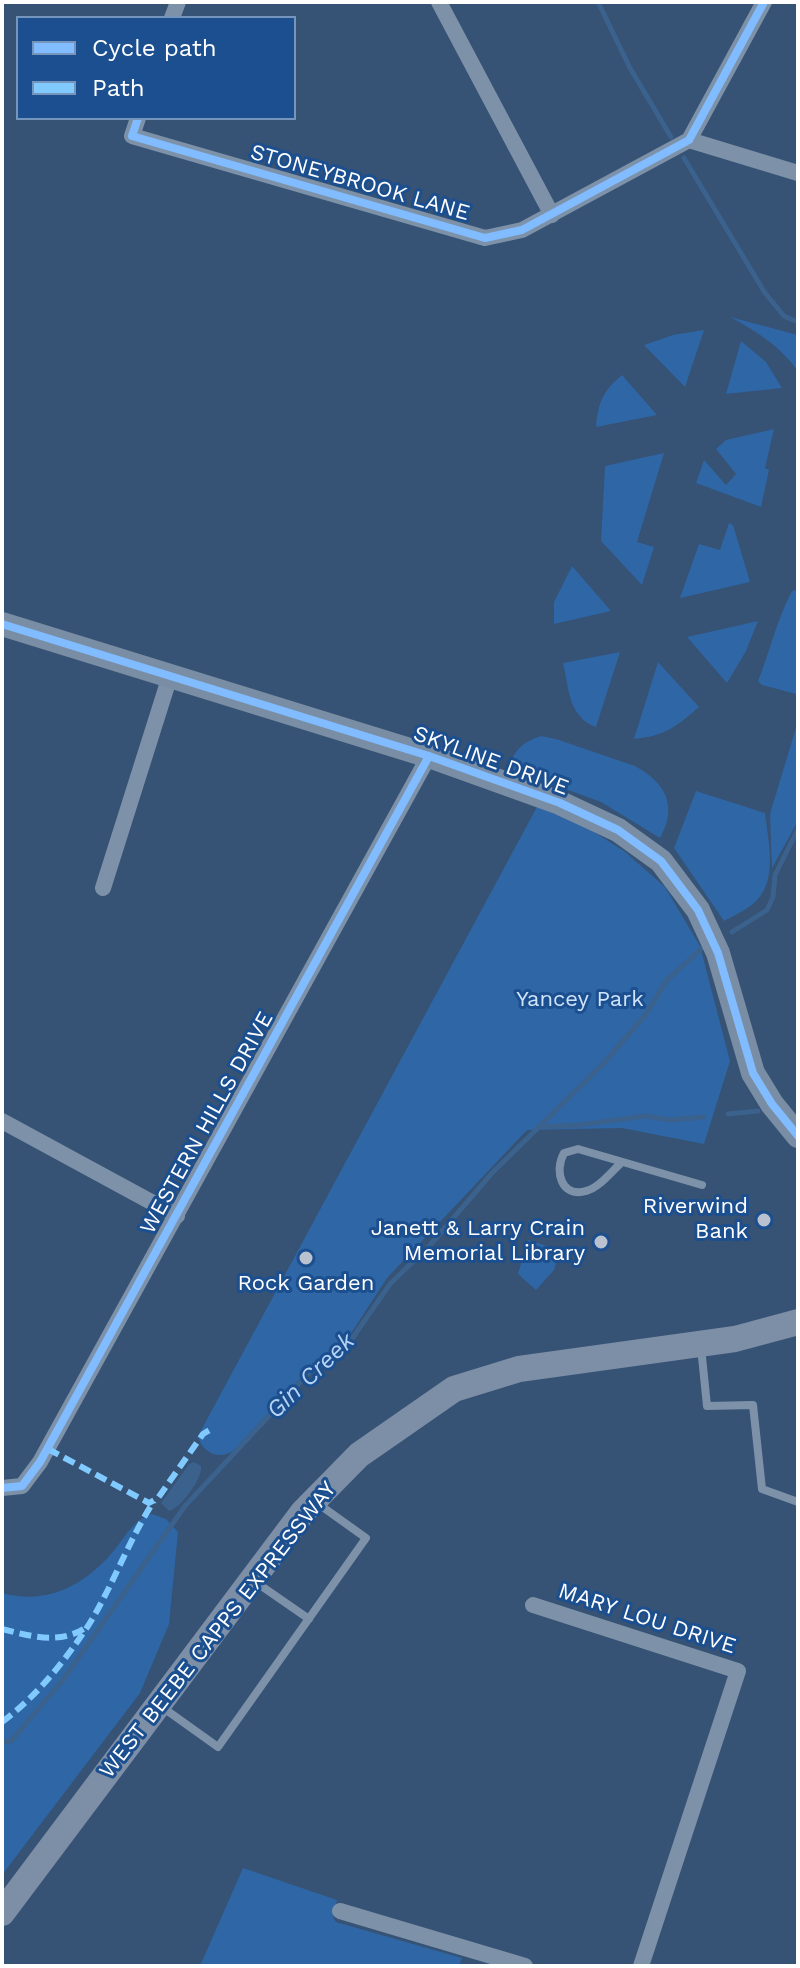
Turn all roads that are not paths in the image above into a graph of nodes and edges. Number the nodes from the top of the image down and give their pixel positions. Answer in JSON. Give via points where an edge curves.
{"nodes":[{"id":1,"x":439,"y":2,"type":"edge"},
{"id":2,"x":764,"y":2,"type":"edge"},
{"id":3,"x":137,"y":120,"type":"edge"},
{"id":4,"x":689,"y":140,"type":"junction"},
{"id":5,"x":798,"y":173,"type":"edge"},
{"id":6,"x":552,"y":215,"type":"junction"},
{"id":7,"x":2,"y":624,"type":"edge"},
{"id":8,"x":170,"y":676,"type":"junction"},
{"id":9,"x":429,"y":756,"type":"junction"},
{"id":10,"x":103,"y":888,"type":"dead end"},
{"id":11,"x":2,"y":1121,"type":"edge"},
{"id":12,"x":798,"y":1136,"type":"edge"},
{"id":13,"x":622,"y":1162,"type":"junction"},
{"id":14,"x":702,"y":1185,"type":"dead end"},
{"id":15,"x":177,"y":1216,"type":"junction"},
{"id":16,"x":798,"y":1322,"type":"edge"},
{"id":17,"x":701,"y":1345,"type":"junction"},
{"id":18,"x":2,"y":1488,"type":"edge"},
{"id":19,"x":313,"y":1500,"type":"junction"},
{"id":20,"x":798,"y":1502,"type":"edge"},
{"id":21,"x":252,"y":1580,"type":"junction"},
{"id":22,"x":533,"y":1605,"type":"dead end"},
{"id":23,"x":309,"y":1619,"type":"junction"},
{"id":24,"x":159,"y":1705,"type":"junction"},
{"id":25,"x":340,"y":1911,"type":"dead end"},
{"id":26,"x":2,"y":1913,"type":"edge"},
{"id":27,"x":525,"y":1966,"type":"edge"},
{"id":28,"x":641,"y":1966,"type":"edge"}],
"edges":[{"from":1,"to":6,"type":"street"},
{"from":2,"to":4,"type":"street"},
{"from":3,"to":6,"type":"street","name":"STONEYBROOK LANE","via":[[132,136],[485,238],[522,230]]},
{"from":4,"to":5,"type":"street"},
{"from":4,"to":6,"type":"street","name":"STONEYBROOK LANE"},
{"from":7,"to":8,"type":"street","name":"SKYLINE DRIVE"},
{"from":8,"to":9,"type":"street","name":"SKYLINE DRIVE"},
{"from":8,"to":10,"type":"street"},
{"from":9,"to":12,"type":"street","name":"SKYLINE DRIVE","via":[[560,803],[618,830],[661,861],[705,923],[753,1073]]},
{"from":9,"to":15,"type":"street","name":"WESTERN HILLS DRIVE"},
{"from":11,"to":15,"type":"street"},
{"from":13,"to":13,"type":"lane","via":[[578,1149],[564,1153],[557,1167],[560,1182],[581,1192],[590,1191]]},
{"from":13,"to":14,"type":"lane"},
{"from":15,"to":18,"type":"street","name":"WESTERN HILLS DRIVE","via":[[40,1462],[22,1486]]},
{"from":16,"to":17,"type":"main road","name":"WEST BEEBE CAPPS EXPRESSWAY"},
{"from":17,"to":19,"type":"main road","name":"WEST BEEBE CAPPS EXPRESSWAY","via":[[519,1369],[454,1389],[359,1455]]},
{"from":17,"to":20,"type":"lane","via":[[707,1406],[753,1405],[762,1489]]},
{"from":19,"to":21,"type":"main road","name":"WEST BEEBE CAPPS EXPRESSWAY"},
{"from":19,"to":23,"type":"lane","via":[[366,1538]]},
{"from":21,"to":23,"type":"lane"},
{"from":21,"to":24,"type":"main road","name":"WEST BEEBE CAPPS EXPRESSWAY"},
{"from":22,"to":28,"type":"street","name":"MARY LOU DRIVE","via":[[738,1671]]},
{"from":23,"to":24,"type":"lane","via":[[218,1747]]},
{"from":24,"to":26,"type":"main road","name":"WEST BEEBE CAPPS EXPRESSWAY"},
{"from":25,"to":27,"type":"street"}]}
